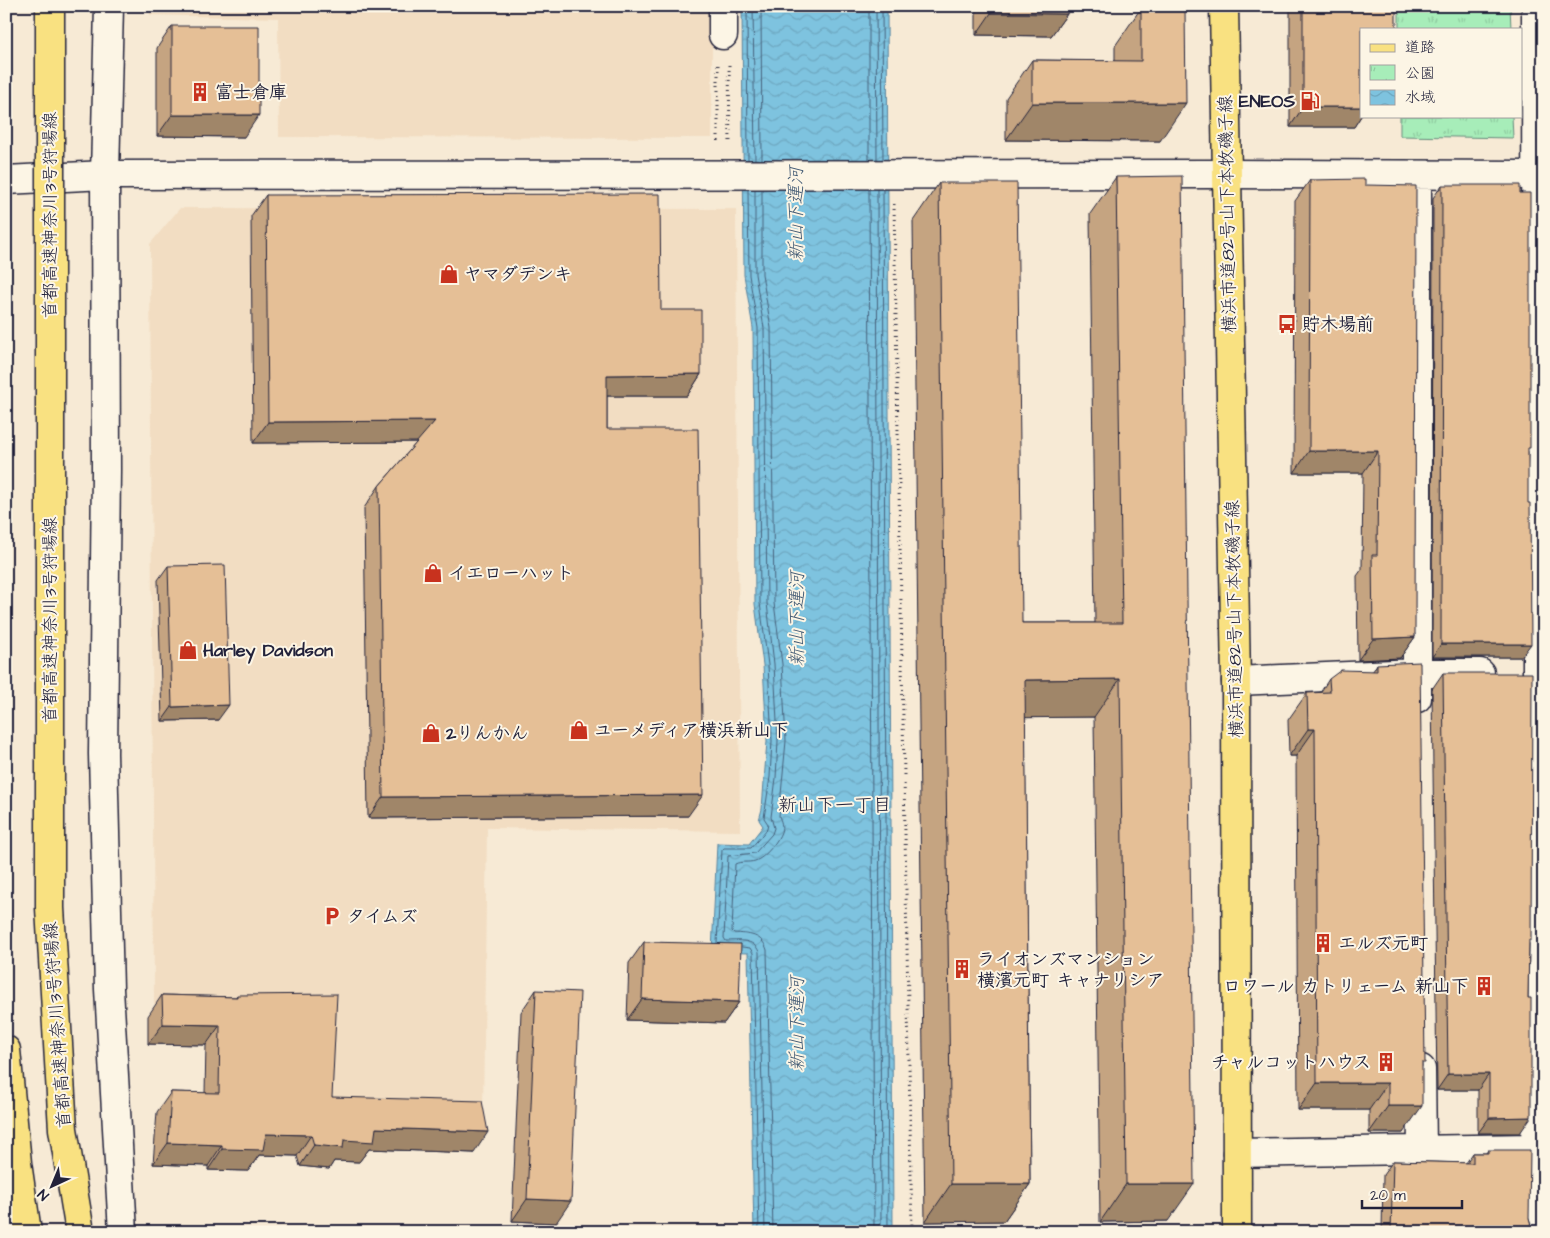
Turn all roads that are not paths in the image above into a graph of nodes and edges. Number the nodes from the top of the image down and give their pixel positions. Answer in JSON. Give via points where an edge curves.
{"nodes":[{"id":1,"x":50,"y":6,"type":"edge"},
{"id":2,"x":109,"y":6,"type":"edge"},
{"id":3,"x":723,"y":6,"type":"edge"},
{"id":4,"x":1224,"y":6,"type":"edge"},
{"id":5,"x":1536,"y":6,"type":"edge"},
{"id":6,"x":723,"y":35,"type":"road end"},
{"id":7,"x":1226,"y":174,"type":"junction"},
{"id":8,"x":105,"y":175,"type":"junction"},
{"id":9,"x":1417,"y":175,"type":"junction"},
{"id":10,"x":1540,"y":175,"type":"edge"},
{"id":11,"x":6,"y":180,"type":"edge"},
{"id":12,"x":1416,"y":673,"type":"junction"},
{"id":13,"x":1537,"y":674,"type":"junction"},
{"id":14,"x":1236,"y":681,"type":"junction"},
{"id":15,"x":1417,"y":723,"type":"edge"},
{"id":16,"x":1420,"y":1041,"type":"edge"},
{"id":17,"x":6,"y":1050,"type":"edge"},
{"id":18,"x":1534,"y":1148,"type":"junction"},
{"id":19,"x":1422,"y":1150,"type":"junction"},
{"id":20,"x":1237,"y":1153,"type":"junction"},
{"id":21,"x":27,"y":1232,"type":"edge"},
{"id":22,"x":80,"y":1232,"type":"edge"},
{"id":23,"x":123,"y":1232,"type":"edge"},
{"id":24,"x":1237,"y":1232,"type":"edge"},
{"id":25,"x":1534,"y":1232,"type":"edge"}],
"edges":[{"from":1,"to":22,"type":"main road","name":"首都高速神奈川3号狩場線","bridge":true,"via":[[50,908],[62,1129]]},
{"from":2,"to":8,"type":"street"},
{"from":3,"to":6,"type":"street"},
{"from":4,"to":7,"type":"main road","name":"横浜市道82号山下本牧磯子線"},
{"from":5,"to":10,"type":"street"},
{"from":7,"to":8,"type":"street"},
{"from":7,"to":9,"type":"street"},
{"from":7,"to":14,"type":"main road","name":"横浜市道82号山下本牧磯子線"},
{"from":8,"to":11,"type":"street"},
{"from":8,"to":23,"type":"street","via":[[103,754],[109,989]]},
{"from":9,"to":10,"type":"street"},
{"from":9,"to":12,"type":"street"},
{"from":10,"to":13,"type":"street"},
{"from":12,"to":13,"type":"street"},
{"from":12,"to":14,"type":"street"},
{"from":12,"to":15,"type":"street"},
{"from":13,"to":18,"type":"street"},
{"from":14,"to":20,"type":"main road","name":"横浜市道82号山下本牧磯子線"},
{"from":16,"to":19,"type":"street"},
{"from":17,"to":21,"type":"main road","via":[[16,1163]]},
{"from":18,"to":19,"type":"street"},
{"from":18,"to":25,"type":"street"},
{"from":19,"to":20,"type":"street"},
{"from":20,"to":24,"type":"main road","name":"横浜市道82号山下本牧磯子線"}]}
